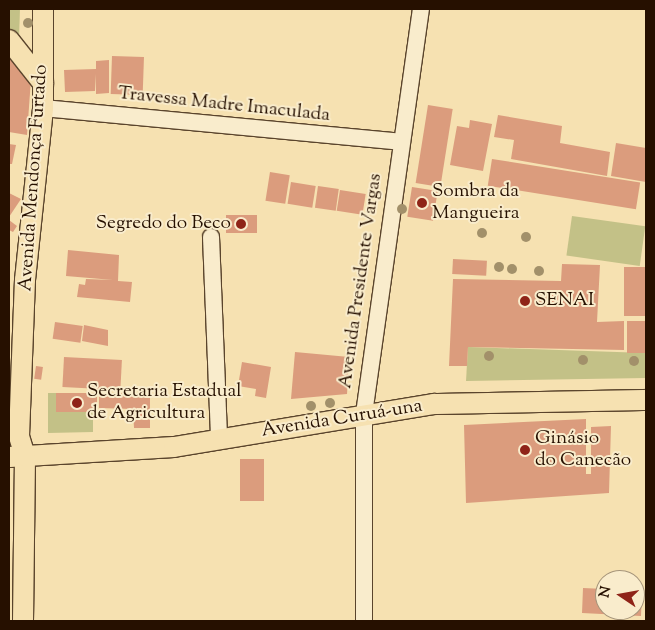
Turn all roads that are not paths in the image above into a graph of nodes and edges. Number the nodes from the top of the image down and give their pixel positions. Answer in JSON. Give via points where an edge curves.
{"nodes":[{"id":1,"x":43,"y":9,"type":"edge"},
{"id":2,"x":421,"y":9,"type":"edge"},
{"id":3,"x":9,"y":40,"type":"edge"},
{"id":4,"x":43,"y":83,"type":"junction"},
{"id":5,"x":43,"y":108,"type":"junction"},
{"id":6,"x":400,"y":142,"type":"junction"},
{"id":7,"x":210,"y":237,"type":"dead end"},
{"id":8,"x":646,"y":400,"type":"edge"},
{"id":9,"x":364,"y":414,"type":"junction"},
{"id":10,"x":219,"y":439,"type":"junction"},
{"id":11,"x":14,"y":462,"type":"edge"},
{"id":12,"x":23,"y":621,"type":"edge"},
{"id":13,"x":364,"y":621,"type":"edge"}],
"edges":[{"from":1,"to":4,"type":"main road","name":"Avenida Mendonça Furtado"},
{"from":2,"to":6,"type":"street","name":"Avenida Presidente Vargas"},
{"from":3,"to":4,"type":"main road"},
{"from":4,"to":5,"type":"main road","name":"Avenida Mendonça Furtado"},
{"from":5,"to":6,"type":"street","name":"Travessa Madre Imaculada"},
{"from":5,"to":11,"type":"main road","name":"Avenida Mendonça Furtado","via":[[25,280],[19,436]]},
{"from":6,"to":9,"type":"street","name":"Avenida Presidente Vargas"},
{"from":7,"to":10,"type":"street"},
{"from":8,"to":9,"type":"main road","name":"Avenida Curuá-una","via":[[434,404]]},
{"from":9,"to":10,"type":"main road","name":"Avenida Curuá-una"},
{"from":9,"to":13,"type":"street","name":"Avenida Presidente Vargas"},
{"from":10,"to":11,"type":"main road","name":"Avenida Curuá-una","via":[[174,448]]},
{"from":11,"to":12,"type":"main road","name":"Avenida Mendonça Furtado"}]}
